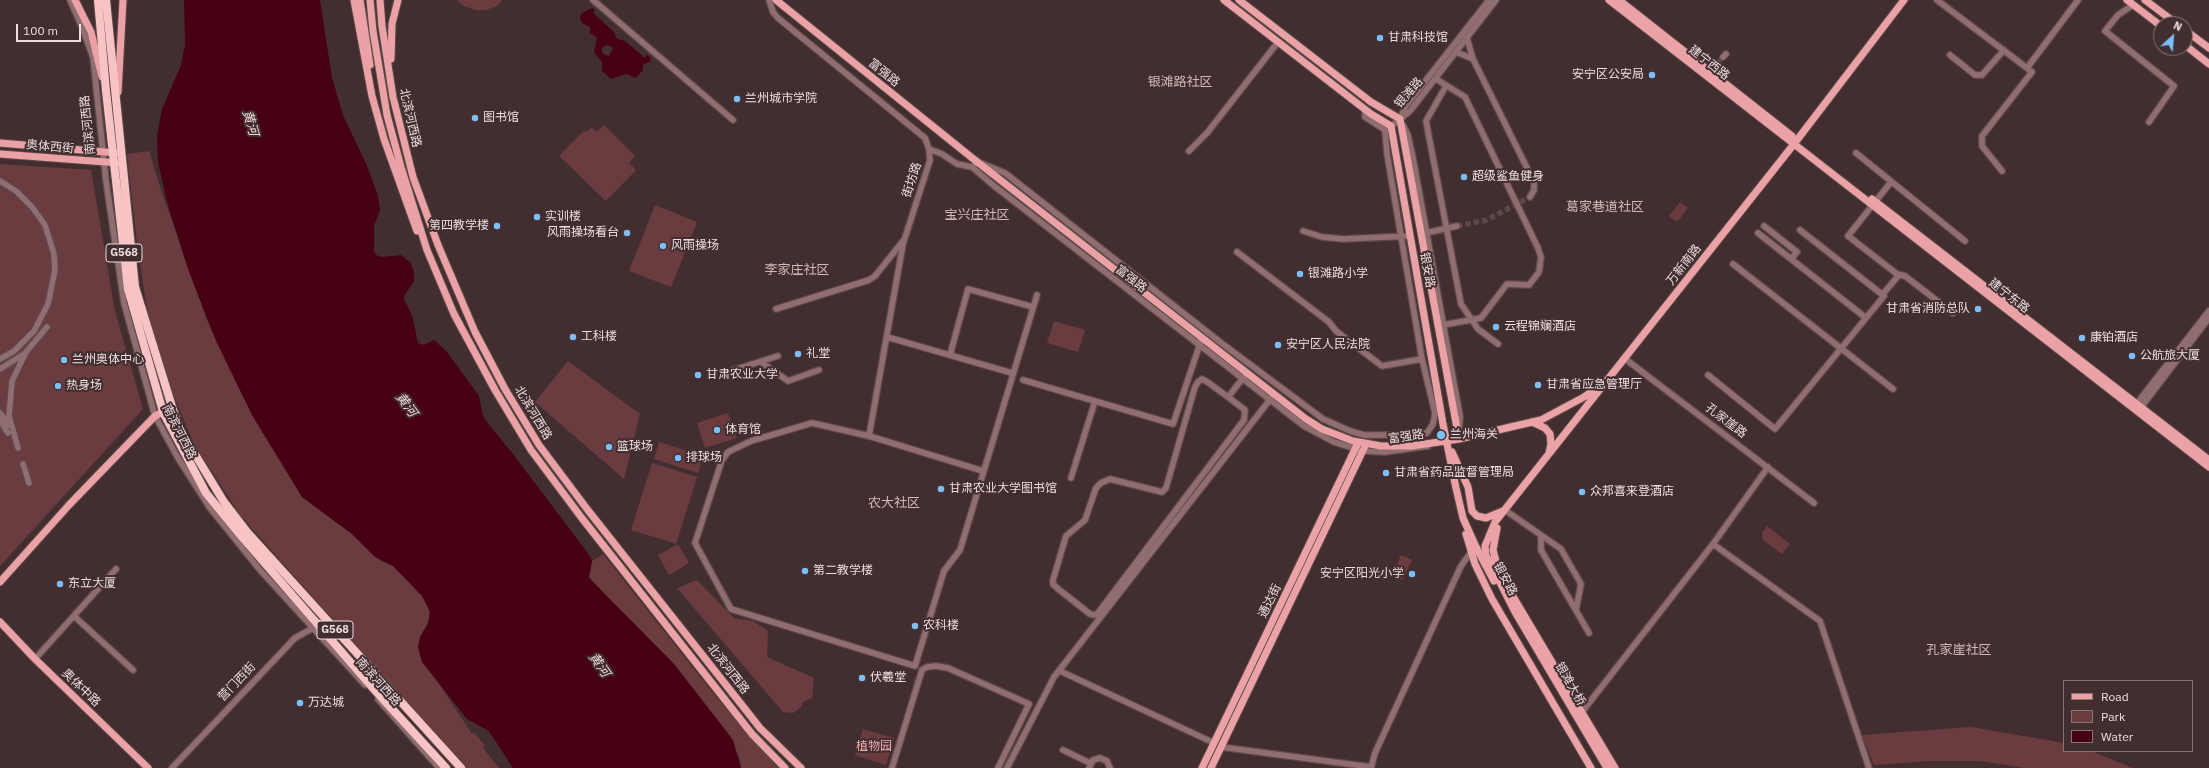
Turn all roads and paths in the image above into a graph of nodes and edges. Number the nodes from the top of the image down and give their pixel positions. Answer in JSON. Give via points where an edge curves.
{"nodes":[{"id":1,"x":70,"y":0,"type":"edge"},
{"id":2,"x":75,"y":0,"type":"edge"},
{"id":3,"x":98,"y":0,"type":"edge"},
{"id":4,"x":106,"y":0,"type":"edge"},
{"id":5,"x":123,"y":0,"type":"edge"},
{"id":6,"x":354,"y":0,"type":"edge"},
{"id":7,"x":360,"y":0,"type":"edge"},
{"id":8,"x":370,"y":0,"type":"edge"},
{"id":9,"x":380,"y":0,"type":"edge"},
{"id":10,"x":398,"y":0,"type":"edge"},
{"id":11,"x":593,"y":0,"type":"edge"},
{"id":12,"x":769,"y":0,"type":"edge"},
{"id":13,"x":776,"y":0,"type":"edge"},
{"id":14,"x":1224,"y":0,"type":"edge"},
{"id":15,"x":1239,"y":0,"type":"edge"},
{"id":16,"x":1489,"y":0,"type":"edge"},
{"id":17,"x":1496,"y":0,"type":"edge"},
{"id":18,"x":1609,"y":0,"type":"edge"},
{"id":19,"x":1619,"y":0,"type":"edge"},
{"id":20,"x":1904,"y":0,"type":"edge"},
{"id":21,"x":1937,"y":0,"type":"edge"},
{"id":22,"x":2078,"y":0,"type":"edge"},
{"id":23,"x":2145,"y":0,"type":"edge"},
{"id":24,"x":2130,"y":2,"type":"edge"},
{"id":25,"x":2166,"y":16,"type":"edge"},
{"id":26,"x":2153,"y":20,"type":"edge"},
{"id":27,"x":2193,"y":36,"type":"edge"},
{"id":28,"x":1467,"y":38,"type":"junction"},
{"id":29,"x":1278,"y":42,"type":"junction"},
{"id":30,"x":2209,"y":48,"type":"edge"},
{"id":31,"x":2004,"y":50,"type":"junction"},
{"id":32,"x":2193,"y":51,"type":"edge"},
{"id":33,"x":1456,"y":52,"type":"junction"},
{"id":34,"x":1950,"y":55,"type":"dead end"},
{"id":35,"x":1473,"y":59,"type":"junction"},
{"id":36,"x":1718,"y":64,"type":"dead end"},
{"id":37,"x":2209,"y":64,"type":"edge"},
{"id":38,"x":2027,"y":68,"type":"junction"},
{"id":39,"x":1711,"y":72,"type":"junction"},
{"id":40,"x":1436,"y":79,"type":"junction"},
{"id":41,"x":1446,"y":86,"type":"junction"},
{"id":42,"x":106,"y":91,"type":"junction"},
{"id":43,"x":393,"y":97,"type":"junction"},
{"id":44,"x":117,"y":102,"type":"junction"},
{"id":45,"x":1400,"y":119,"type":"junction"},
{"id":46,"x":733,"y":120,"type":"dead end"},
{"id":47,"x":2149,"y":122,"type":"dead end"},
{"id":48,"x":1388,"y":128,"type":"junction"},
{"id":49,"x":1,"y":142,"type":"edge"},
{"id":50,"x":1796,"y":142,"type":"junction"},
{"id":51,"x":929,"y":149,"type":"junction"},
{"id":52,"x":103,"y":152,"type":"junction"},
{"id":53,"x":1189,"y":152,"type":"dead end"},
{"id":54,"x":113,"y":153,"type":"junction"},
{"id":55,"x":1856,"y":153,"type":"dead end"},
{"id":56,"x":0,"y":154,"type":"edge"},
{"id":57,"x":122,"y":154,"type":"junction"},
{"id":58,"x":104,"y":162,"type":"junction"},
{"id":59,"x":978,"y":162,"type":"junction"},
{"id":60,"x":114,"y":163,"type":"junction"},
{"id":61,"x":123,"y":164,"type":"junction"},
{"id":62,"x":401,"y":167,"type":"junction"},
{"id":63,"x":972,"y":167,"type":"junction"},
{"id":64,"x":2002,"y":171,"type":"dead end"},
{"id":65,"x":412,"y":172,"type":"junction"},
{"id":66,"x":404,"y":175,"type":"junction"},
{"id":67,"x":0,"y":181,"type":"edge"},
{"id":68,"x":1891,"y":182,"type":"junction"},
{"id":69,"x":1530,"y":198,"type":"dead end"},
{"id":70,"x":1875,"y":204,"type":"junction"},
{"id":71,"x":1457,"y":226,"type":"tunnel mouth"},
{"id":72,"x":1764,"y":226,"type":"dead end"},
{"id":73,"x":1447,"y":228,"type":"junction"},
{"id":74,"x":1800,"y":230,"type":"dead end"},
{"id":75,"x":1303,"y":231,"type":"dead end"},
{"id":76,"x":1426,"y":233,"type":"junction"},
{"id":77,"x":1758,"y":233,"type":"dead end"},
{"id":78,"x":1410,"y":236,"type":"junction"},
{"id":79,"x":1402,"y":238,"type":"junction"},
{"id":80,"x":905,"y":239,"type":"junction"},
{"id":81,"x":1965,"y":241,"type":"dead end"},
{"id":82,"x":1237,"y":252,"type":"dead end"},
{"id":83,"x":1791,"y":259,"type":"junction"},
{"id":84,"x":1733,"y":264,"type":"dead end"},
{"id":85,"x":1899,"y":275,"type":"junction"},
{"id":86,"x":1037,"y":295,"type":"dead end"},
{"id":87,"x":1882,"y":295,"type":"junction"},
{"id":88,"x":1033,"y":307,"type":"junction"},
{"id":89,"x":776,"y":309,"type":"dead end"},
{"id":90,"x":2209,"y":311,"type":"edge"},
{"id":91,"x":1953,"y":313,"type":"dead end"},
{"id":92,"x":454,"y":314,"type":"junction"},
{"id":93,"x":1866,"y":318,"type":"junction"},
{"id":94,"x":2209,"y":318,"type":"edge"},
{"id":95,"x":1470,"y":320,"type":"junction"},
{"id":96,"x":1443,"y":324,"type":"junction"},
{"id":97,"x":47,"y":327,"type":"dead end"},
{"id":98,"x":887,"y":337,"type":"junction"},
{"id":99,"x":1200,"y":342,"type":"junction"},
{"id":100,"x":1498,"y":344,"type":"dead end"},
{"id":101,"x":1841,"y":348,"type":"junction"},
{"id":102,"x":26,"y":352,"type":"junction"},
{"id":103,"x":950,"y":355,"type":"junction"},
{"id":104,"x":778,"y":356,"type":"dead end"},
{"id":105,"x":1624,"y":358,"type":"junction"},
{"id":106,"x":0,"y":359,"type":"edge"},
{"id":107,"x":1422,"y":359,"type":"junction"},
{"id":108,"x":761,"y":362,"type":"junction"},
{"id":109,"x":0,"y":369,"type":"edge"},
{"id":110,"x":819,"y":370,"type":"dead end"},
{"id":111,"x":727,"y":372,"type":"dead end"},
{"id":112,"x":1012,"y":373,"type":"junction"},
{"id":113,"x":1708,"y":375,"type":"dead end"},
{"id":114,"x":1244,"y":376,"type":"junction"},
{"id":115,"x":1023,"y":380,"type":"dead end"},
{"id":116,"x":1605,"y":383,"type":"junction"},
{"id":117,"x":1893,"y":389,"type":"dead end"},
{"id":118,"x":1228,"y":397,"type":"junction"},
{"id":119,"x":1272,"y":397,"type":"junction"},
{"id":120,"x":1095,"y":401,"type":"junction"},
{"id":121,"x":2137,"y":408,"type":"junction"},
{"id":122,"x":173,"y":410,"type":"junction"},
{"id":123,"x":0,"y":413,"type":"edge"},
{"id":124,"x":1435,"y":413,"type":"junction"},
{"id":125,"x":159,"y":414,"type":"junction"},
{"id":126,"x":0,"y":420,"type":"edge"},
{"id":127,"x":1532,"y":422,"type":"junction"},
{"id":128,"x":10,"y":426,"type":"junction"},
{"id":129,"x":8,"y":433,"type":"dead end"},
{"id":130,"x":1364,"y":435,"type":"junction"},
{"id":131,"x":869,"y":436,"type":"junction"},
{"id":132,"x":1459,"y":439,"type":"junction"},
{"id":133,"x":1446,"y":441,"type":"junction"},
{"id":134,"x":1360,"y":446,"type":"junction"},
{"id":135,"x":18,"y":448,"type":"dead end"},
{"id":136,"x":1549,"y":455,"type":"junction"},
{"id":137,"x":2209,"y":460,"type":"edge"},
{"id":138,"x":23,"y":464,"type":"dead end"},
{"id":139,"x":1768,"y":467,"type":"junction"},
{"id":140,"x":2209,"y":467,"type":"edge"},
{"id":141,"x":983,"y":471,"type":"junction"},
{"id":142,"x":1071,"y":478,"type":"dead end"},
{"id":143,"x":28,"y":483,"type":"dead end"},
{"id":144,"x":1814,"y":503,"type":"dead end"},
{"id":145,"x":1505,"y":510,"type":"junction"},
{"id":146,"x":1463,"y":518,"type":"junction"},
{"id":147,"x":1541,"y":536,"type":"junction"},
{"id":148,"x":1713,"y":544,"type":"junction"},
{"id":149,"x":1485,"y":546,"type":"joint"},
{"id":150,"x":619,"y":548,"type":"junction"},
{"id":151,"x":1471,"y":552,"type":"junction"},
{"id":152,"x":611,"y":554,"type":"junction"},
{"id":153,"x":116,"y":570,"type":"dead end"},
{"id":154,"x":0,"y":582,"type":"edge"},
{"id":155,"x":1576,"y":610,"type":"junction"},
{"id":156,"x":1513,"y":613,"type":"junction"},
{"id":157,"x":74,"y":616,"type":"junction"},
{"id":158,"x":0,"y":622,"type":"edge"},
{"id":159,"x":318,"y":623,"type":"junction"},
{"id":160,"x":1589,"y":632,"type":"dead end"},
{"id":161,"x":35,"y":659,"type":"junction"},
{"id":162,"x":133,"y":670,"type":"dead end"},
{"id":163,"x":1060,"y":670,"type":"junction"},
{"id":164,"x":380,"y":679,"type":"junction"},
{"id":165,"x":370,"y":688,"type":"junction"},
{"id":166,"x":1582,"y":712,"type":"junction"},
{"id":167,"x":1214,"y":743,"type":"junction"},
{"id":168,"x":1221,"y":747,"type":"junction"},
{"id":169,"x":1063,"y":750,"type":"dead end"},
{"id":170,"x":1090,"y":766,"type":"edge"},
{"id":171,"x":148,"y":768,"type":"edge"},
{"id":172,"x":172,"y":768,"type":"edge"},
{"id":173,"x":438,"y":768,"type":"edge"},
{"id":174,"x":446,"y":768,"type":"edge"},
{"id":175,"x":461,"y":768,"type":"edge"},
{"id":176,"x":785,"y":768,"type":"edge"},
{"id":177,"x":801,"y":768,"type":"edge"},
{"id":178,"x":892,"y":768,"type":"edge"},
{"id":179,"x":998,"y":768,"type":"edge"},
{"id":180,"x":1007,"y":768,"type":"edge"},
{"id":181,"x":1110,"y":768,"type":"edge"},
{"id":182,"x":1202,"y":768,"type":"edge"},
{"id":183,"x":1211,"y":768,"type":"edge"},
{"id":184,"x":1371,"y":768,"type":"edge"},
{"id":185,"x":1591,"y":768,"type":"edge"},
{"id":186,"x":1602,"y":768,"type":"edge"},
{"id":187,"x":1607,"y":768,"type":"edge"},
{"id":188,"x":1615,"y":768,"type":"edge"},
{"id":189,"x":1869,"y":768,"type":"edge"}],
"edges":[{"from":1,"to":52,"type":"street","name":"南滨河西路","via":[[92,57]]},
{"from":2,"to":42,"type":"main road","via":[[90,32]]},
{"from":3,"to":42,"type":"highway","name":"南滨河西路","number":"G568"},
{"from":4,"to":44,"type":"highway","name":"南滨河西路","number":"G568"},
{"from":5,"to":44,"type":"main road"},
{"from":6,"to":92,"type":"main road","via":[[372,96],[384,138],[430,266]]},
{"from":7,"to":62,"type":"main road","via":[[373,81],[389,138]]},
{"from":8,"to":62,"type":"main road","name":"北滨河西路","via":[[387,115]]},
{"from":9,"to":43,"type":"main road","name":"北滨河西路"},
{"from":10,"to":43,"type":"main road","via":[[390,44]]},
{"from":11,"to":46,"type":"street"},
{"from":12,"to":51,"type":"street","name":"街坊路","via":[[778,18],[925,138]]},
{"from":13,"to":59,"type":"main road","name":"富强路"},
{"from":14,"to":29,"type":"main road"},
{"from":15,"to":45,"type":"main road","via":[[1371,102]]},
{"from":16,"to":45,"type":"street","name":"银滩路","via":[[1405,107]]},
{"from":17,"to":28,"type":"street","name":"银滩路"},
{"from":18,"to":50,"type":"main road","name":"建宁西路"},
{"from":19,"to":39,"type":"main road","name":"建宁西路"},
{"from":20,"to":50,"type":"main road","name":"万新南路"},
{"from":21,"to":31,"type":"street"},
{"from":22,"to":38,"type":"street"},
{"from":23,"to":25,"type":"main road"},
{"from":24,"to":26,"type":"main road"},
{"from":24,"to":47,"type":"street","via":[[2105,31],[2174,86]]},
{"from":27,"to":30,"type":"main road"},
{"from":28,"to":33,"type":"street","name":"银滩路"},
{"from":28,"to":35,"type":"street"},
{"from":29,"to":48,"type":"main road"},
{"from":29,"to":53,"type":"street","via":[[1207,133]]},
{"from":31,"to":34,"type":"street","via":[[1982,75],[1975,75]]},
{"from":31,"to":38,"type":"street"},
{"from":32,"to":37,"type":"main road"},
{"from":33,"to":35,"type":"street"},
{"from":33,"to":40,"type":"street","name":"银滩路"},
{"from":35,"to":69,"type":"street","via":[[1534,182]]},
{"from":36,"to":39,"type":"street"},
{"from":38,"to":64,"type":"street","via":[[2032,72],[1982,136],[1982,146]]},
{"from":39,"to":50,"type":"main road","name":"建宁西路"},
{"from":40,"to":41,"type":"street"},
{"from":40,"to":45,"type":"street","name":"银滩路","via":[[1410,111]]},
{"from":41,"to":73,"type":"street","via":[[1426,121]]},
{"from":41,"to":95,"type":"street","via":[[1465,97],[1541,257],[1539,272],[1529,285],[1507,284],[1481,318]]},
{"from":42,"to":54,"type":"highway","name":"南滨河西路","number":"G568"},
{"from":43,"to":65,"type":"main road","name":"北滨河西路"},
{"from":44,"to":57,"type":"highway","name":"南滨河西路","number":"G568"},
{"from":45,"to":48,"type":"street"},
{"from":45,"to":76,"type":"street","via":[[1409,142]]},
{"from":45,"to":132,"type":"main road","name":"银安路"},
{"from":48,"to":78,"type":"main road","name":"银安路"},
{"from":48,"to":79,"type":"street","via":[[1387,154]]},
{"from":49,"to":52,"type":"main road","name":"奥体西街"},
{"from":50,"to":70,"type":"main road","name":"建宁东路"},
{"from":50,"to":105,"type":"main road","name":"万新南路"},
{"from":51,"to":63,"type":"street","via":[[957,164]]},
{"from":51,"to":80,"type":"street","name":"街坊路","via":[[930,160]]},
{"from":52,"to":54,"type":"main road","name":"奥体西街"},
{"from":52,"to":58,"type":"street","name":"南滨河西路"},
{"from":54,"to":57,"type":"main road","name":"奥体西街"},
{"from":54,"to":60,"type":"highway","name":"南滨河西路","number":"G568"},
{"from":55,"to":68,"type":"street"},
{"from":56,"to":58,"type":"main road","name":"奥体西街"},
{"from":57,"to":61,"type":"highway","name":"南滨河西路","number":"G568"},
{"from":58,"to":60,"type":"main road","name":"奥体西街"},
{"from":58,"to":125,"type":"street","name":"南滨河西路","via":[[124,303]]},
{"from":59,"to":63,"type":"street"},
{"from":59,"to":99,"type":"main road","name":"富强路"},
{"from":59,"to":130,"type":"street","name":"富强路","via":[[1005,173],[1323,420]]},
{"from":60,"to":61,"type":"main road","name":"奥体西街"},
{"from":60,"to":125,"type":"highway","name":"南滨河西路","number":"G568","via":[[128,289]]},
{"from":61,"to":122,"type":"highway","name":"南滨河西路","number":"G568","via":[[135,287]]},
{"from":62,"to":66,"type":"main road","name":"北滨河西路"},
{"from":63,"to":99,"type":"street","name":"富强路"},
{"from":65,"to":66,"type":"main road"},
{"from":65,"to":150,"type":"main road","name":"北滨河西路","via":[[438,245],[472,326],[505,389],[539,445]]},
{"from":66,"to":92,"type":"main road","name":"北滨河西路","via":[[428,250]]},
{"from":67,"to":106,"type":"street","via":[[16,191],[45,225],[54,254],[55,270],[48,304],[34,331],[14,351]]},
{"from":68,"to":70,"type":"street"},
{"from":68,"to":81,"type":"street"},
{"from":70,"to":85,"type":"street","via":[[1848,236]]},
{"from":70,"to":121,"type":"main road","name":"建宁东路"},
{"from":71,"to":73,"type":"street"},
{"from":72,"to":83,"type":"street","via":[[1797,252]]},
{"from":73,"to":76,"type":"street"},
{"from":73,"to":95,"type":"street","via":[[1461,304]]},
{"from":74,"to":87,"type":"street"},
{"from":75,"to":79,"type":"street","via":[[1322,237],[1344,239]]},
{"from":76,"to":96,"type":"street"},
{"from":77,"to":83,"type":"street"},
{"from":78,"to":79,"type":"street"},
{"from":78,"to":133,"type":"main road","name":"银安路"},
{"from":79,"to":107,"type":"street"},
{"from":80,"to":89,"type":"street","via":[[875,276],[868,280]]},
{"from":80,"to":98,"type":"street","name":"街坊路"},
{"from":82,"to":107,"type":"street","via":[[1382,366]]},
{"from":83,"to":93,"type":"street"},
{"from":84,"to":101,"type":"street"},
{"from":85,"to":87,"type":"street"},
{"from":85,"to":91,"type":"street","via":[[1905,276]]},
{"from":86,"to":88,"type":"street"},
{"from":87,"to":93,"type":"street","via":[[1884,296]]},
{"from":88,"to":103,"type":"street","via":[[968,288]]},
{"from":88,"to":112,"type":"street"},
{"from":90,"to":121,"type":"street"},
{"from":92,"to":152,"type":"main road","name":"北滨河西路","via":[[531,450]]},
{"from":93,"to":101,"type":"street"},
{"from":94,"to":121,"type":"street"},
{"from":95,"to":96,"type":"street"},
{"from":95,"to":100,"type":"street"},
{"from":96,"to":132,"type":"street","via":[[1460,416]]},
{"from":97,"to":102,"type":"street"},
{"from":98,"to":103,"type":"street"},
{"from":98,"to":131,"type":"street","name":"街坊路"},
{"from":99,"to":114,"type":"main road","name":"富强路"},
{"from":99,"to":120,"type":"street","via":[[1173,424]]},
{"from":101,"to":113,"type":"street","via":[[1775,429]]},
{"from":101,"to":117,"type":"street"},
{"from":102,"to":109,"type":"street"},
{"from":102,"to":128,"type":"street","via":[[12,381],[9,398]]},
{"from":103,"to":112,"type":"street"},
{"from":104,"to":108,"type":"street"},
{"from":105,"to":116,"type":"main road","name":"万新南路"},
{"from":105,"to":139,"type":"street","name":"孔家崖路"},
{"from":107,"to":124,"type":"street"},
{"from":108,"to":110,"type":"street","via":[[788,381]]},
{"from":108,"to":111,"type":"street"},
{"from":112,"to":141,"type":"street"},
{"from":114,"to":118,"type":"street"},
{"from":114,"to":119,"type":"main road","name":"富强路"},
{"from":115,"to":120,"type":"street"},
{"from":116,"to":127,"type":"main road","via":[[1562,410]]},
{"from":116,"to":136,"type":"main road","name":"万新南路"},
{"from":118,"to":118,"type":"street","via":[[1206,381],[1202,379],[1198,382],[1166,488],[1162,492],[1110,479],[1101,482],[1096,488],[1085,520],[1066,536],[1053,580],[1057,588],[1090,614],[1098,613],[1244,420],[1245,410]]},
{"from":119,"to":134,"type":"main road","name":"富强路","via":[[1322,429]]},
{"from":119,"to":163,"type":"street"},
{"from":120,"to":142,"type":"street"},
{"from":121,"to":137,"type":"main road","name":"建宁东路"},
{"from":121,"to":140,"type":"main road","name":"建宁东路"},
{"from":122,"to":125,"type":"main road"},
{"from":122,"to":159,"type":"highway","name":"南滨河西路","number":"G568","via":[[182,433],[224,502]]},
{"from":123,"to":128,"type":"street"},
{"from":124,"to":130,"type":"street","via":[[1433,424],[1427,432],[1418,435]]},
{"from":124,"to":133,"type":"street"},
{"from":125,"to":154,"type":"main road","via":[[69,505]]},
{"from":125,"to":159,"type":"highway","name":"南滨河西路","number":"G568","via":[[206,493]]},
{"from":126,"to":129,"type":"street"},
{"from":127,"to":132,"type":"main road","name":"富强路"},
{"from":127,"to":136,"type":"main road","via":[[1545,428],[1550,434]]},
{"from":128,"to":135,"type":"street"},
{"from":130,"to":134,"type":"street"},
{"from":131,"to":141,"type":"street"},
{"from":131,"to":141,"type":"street","via":[[812,423],[752,441],[728,452],[722,460],[695,543],[731,609],[915,666],[944,571],[960,550]]},
{"from":132,"to":133,"type":"main road","name":"富强路"},
{"from":133,"to":134,"type":"main road","name":"富强路","via":[[1404,446]]},
{"from":133,"to":145,"type":"main road","via":[[1468,488],[1472,511],[1477,516],[1486,518]]},
{"from":133,"to":146,"type":"main road","name":"银安路"},
{"from":134,"to":167,"type":"main road","name":"通达街"},
{"from":134,"to":168,"type":"main road","name":"通达街"},
{"from":136,"to":145,"type":"main road","name":"万新南路"},
{"from":138,"to":143,"type":"street"},
{"from":139,"to":144,"type":"street","name":"孔家崖路"},
{"from":139,"to":148,"type":"street"},
{"from":145,"to":147,"type":"street"},
{"from":145,"to":149,"type":"main road","name":"万新南路","via":[[1495,522]]},
{"from":145,"to":166,"type":"main road","via":[[1494,536],[1493,550],[1499,573]]},
{"from":146,"to":151,"type":"main road"},
{"from":146,"to":156,"type":"main road","name":"银安路","via":[[1476,548]]},
{"from":147,"to":155,"type":"street","via":[[1541,550]]},
{"from":147,"to":155,"type":"street","via":[[1561,548],[1581,584]]},
{"from":148,"to":166,"type":"street"},
{"from":148,"to":189,"type":"street","via":[[1820,621]]},
{"from":149,"to":156,"type":"main road","name":"银安路","via":[[1486,555]]},
{"from":150,"to":152,"type":"main road"},
{"from":150,"to":177,"type":"main road","name":"北滨河西路","via":[[760,728]]},
{"from":151,"to":184,"type":"street","via":[[1458,573],[1375,752]]},
{"from":151,"to":185,"type":"main road","via":[[1492,599]]},
{"from":152,"to":176,"type":"main road","name":"北滨河西路","via":[[752,734]]},
{"from":153,"to":157,"type":"street"},
{"from":155,"to":160,"type":"street"},
{"from":156,"to":186,"type":"main road","name":"银滩大桥"},
{"from":156,"to":187,"type":"main road","name":"银滩大桥"},
{"from":157,"to":161,"type":"street"},
{"from":157,"to":162,"type":"street"},
{"from":158,"to":161,"type":"main road","name":"奥体中路"},
{"from":159,"to":164,"type":"highway","name":"南滨河西路","number":"G568"},
{"from":159,"to":165,"type":"highway","name":"南滨河西路","number":"G568"},
{"from":159,"to":172,"type":"street","name":"营门西街","via":[[295,638]]},
{"from":161,"to":171,"type":"main road","name":"奥体中路"},
{"from":163,"to":167,"type":"street"},
{"from":163,"to":180,"type":"street"},
{"from":164,"to":165,"type":"street"},
{"from":164,"to":175,"type":"highway","name":"南滨河西路","number":"G568"},
{"from":165,"to":173,"type":"street","name":"南滨河西路"},
{"from":165,"to":174,"type":"highway","name":"南滨河西路","number":"G568"},
{"from":166,"to":188,"type":"main road"},
{"from":167,"to":182,"type":"main road","name":"通达街"},
{"from":168,"to":183,"type":"main road","name":"通达街"},
{"from":168,"to":184,"type":"street"},
{"from":169,"to":170,"type":"street"},
{"from":170,"to":181,"type":"street","via":[[1096,758],[1100,758],[1107,761]]},
{"from":178,"to":179,"type":"street","via":[[922,670],[936,666],[948,668],[1029,704]]}]}
